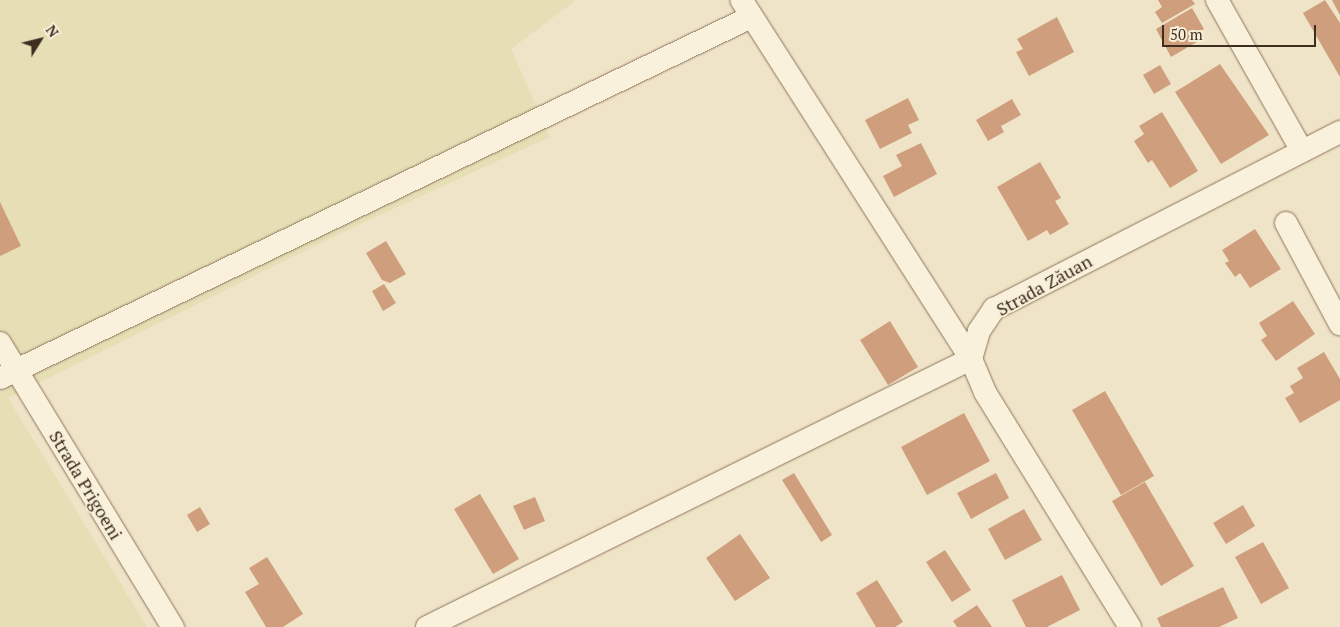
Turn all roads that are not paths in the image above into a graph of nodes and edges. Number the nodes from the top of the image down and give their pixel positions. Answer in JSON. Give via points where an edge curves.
{"nodes":[{"id":1,"x":1217,"y":0,"type":"edge"},
{"id":2,"x":746,"y":8,"type":"edge"},
{"id":3,"x":1340,"y":132,"type":"edge"},
{"id":4,"x":1302,"y":151,"type":"junction"},
{"id":5,"x":1286,"y":223,"type":"dead end"},
{"id":6,"x":1340,"y":324,"type":"edge"},
{"id":7,"x":0,"y":343,"type":"edge"},
{"id":8,"x":971,"y":359,"type":"junction"},
{"id":9,"x":8,"y":375,"type":"edge"},
{"id":10,"x":173,"y":627,"type":"edge"},
{"id":11,"x":427,"y":627,"type":"edge"},
{"id":12,"x":1130,"y":627,"type":"edge"}],
"edges":[{"from":1,"to":4,"type":"street"},
{"from":2,"to":8,"type":"street"},
{"from":2,"to":9,"type":"street"},
{"from":3,"to":4,"type":"street","name":"Strada Zăuan"},
{"from":4,"to":8,"type":"street","name":"Strada Zăuan","via":[[994,309],[979,331]]},
{"from":5,"to":6,"type":"street"},
{"from":7,"to":9,"type":"street","name":"Strada Prigoeni"},
{"from":8,"to":11,"type":"street"},
{"from":8,"to":12,"type":"street","via":[[986,392]]},
{"from":9,"to":10,"type":"street","name":"Strada Prigoeni"}]}
